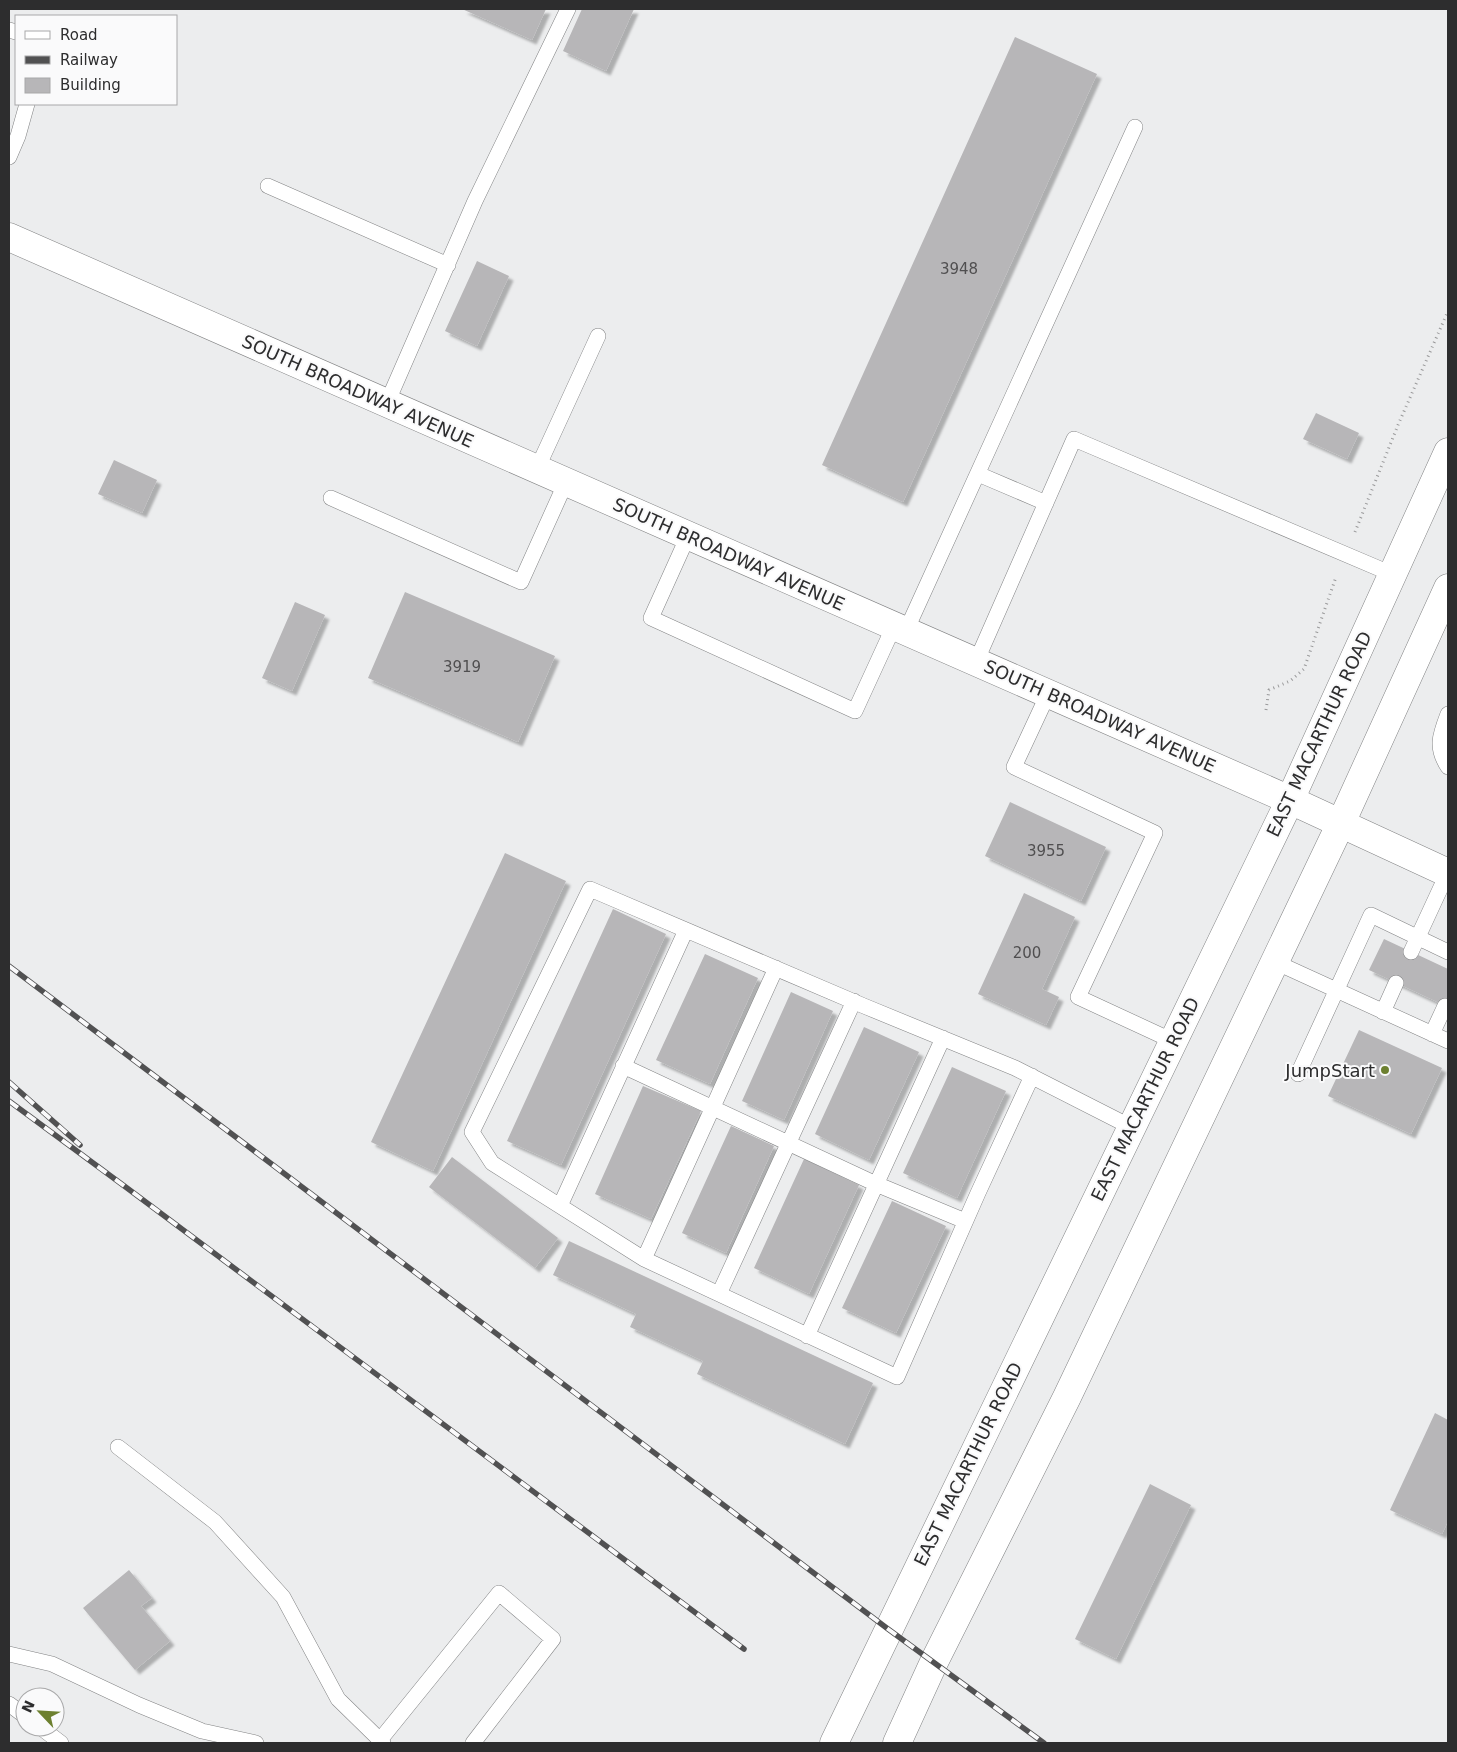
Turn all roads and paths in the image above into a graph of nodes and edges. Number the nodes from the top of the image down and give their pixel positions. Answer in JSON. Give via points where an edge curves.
{"nodes":[{"id":1,"x":568,"y":9,"type":"edge"},
{"id":2,"x":26,"y":105,"type":"edge"},
{"id":3,"x":1134,"y":128,"type":"dead end"},
{"id":4,"x":9,"y":157,"type":"edge"},
{"id":5,"x":268,"y":186,"type":"dead end"},
{"id":6,"x":9,"y":237,"type":"edge"},
{"id":7,"x":448,"y":265,"type":"junction"},
{"id":8,"x":1448,"y":310,"type":"edge"},
{"id":9,"x":598,"y":336,"type":"dead end"},
{"id":10,"x":387,"y":403,"type":"junction"},
{"id":11,"x":1448,"y":452,"type":"edge"},
{"id":12,"x":537,"y":469,"type":"junction"},
{"id":13,"x":978,"y":474,"type":"junction"},
{"id":14,"x":566,"y":482,"type":"junction"},
{"id":15,"x":331,"y":498,"type":"dead end"},
{"id":16,"x":1046,"y":503,"type":"junction"},
{"id":17,"x":688,"y":536,"type":"junction"},
{"id":18,"x":1345,"y":555,"type":"junction"},
{"id":19,"x":1392,"y":574,"type":"junction"},
{"id":20,"x":1446,"y":597,"type":"edge"},
{"id":21,"x":900,"y":628,"type":"junction"},
{"id":22,"x":976,"y":662,"type":"junction"},
{"id":23,"x":1048,"y":694,"type":"junction"},
{"id":24,"x":1266,"y":710,"type":"dead end"},
{"id":25,"x":1448,"y":714,"type":"edge"},
{"id":26,"x":1448,"y":768,"type":"edge"},
{"id":27,"x":1290,"y":800,"type":"junction"},
{"id":28,"x":1341,"y":824,"type":"junction"},
{"id":29,"x":1448,"y":872,"type":"edge"},
{"id":30,"x":686,"y":930,"type":"junction"},
{"id":31,"x":1414,"y":945,"type":"junction"},
{"id":32,"x":1448,"y":952,"type":"edge"},
{"id":33,"x":1274,"y":962,"type":"junction"},
{"id":34,"x":776,"y":968,"type":"junction"},
{"id":35,"x":1396,"y":983,"type":"dead end"},
{"id":36,"x":1337,"y":991,"type":"junction"},
{"id":37,"x":854,"y":1001,"type":"junction"},
{"id":38,"x":1445,"y":1006,"type":"dead end"},
{"id":39,"x":1383,"y":1012,"type":"junction"},
{"id":40,"x":1432,"y":1034,"type":"junction"},
{"id":41,"x":943,"y":1038,"type":"junction"},
{"id":42,"x":1173,"y":1041,"type":"junction"},
{"id":43,"x":1448,"y":1042,"type":"edge"},
{"id":44,"x":623,"y":1066,"type":"junction"},
{"id":45,"x":1298,"y":1074,"type":"dead end"},
{"id":46,"x":1032,"y":1076,"type":"junction"},
{"id":47,"x":712,"y":1108,"type":"junction"},
{"id":48,"x":1131,"y":1127,"type":"junction"},
{"id":49,"x":789,"y":1142,"type":"junction"},
{"id":50,"x":876,"y":1184,"type":"junction"},
{"id":51,"x":560,"y":1206,"type":"junction"},
{"id":52,"x":965,"y":1221,"type":"junction"},
{"id":53,"x":644,"y":1259,"type":"junction"},
{"id":54,"x":719,"y":1294,"type":"junction"},
{"id":55,"x":807,"y":1336,"type":"junction"},
{"id":56,"x":118,"y":1448,"type":"dead end"},
{"id":57,"x":9,"y":1654,"type":"edge"},
{"id":58,"x":382,"y":1741,"type":"edge"},
{"id":59,"x":256,"y":1743,"type":"edge"},
{"id":60,"x":473,"y":1743,"type":"edge"},
{"id":61,"x":834,"y":1743,"type":"edge"},
{"id":62,"x":897,"y":1743,"type":"edge"}],
"edges":[{"from":1,"to":7,"type":"lane","via":[[475,200]]},
{"from":2,"to":4,"type":"lane"},
{"from":3,"to":13,"type":"lane"},
{"from":5,"to":7,"type":"lane"},
{"from":6,"to":10,"type":"street","name":"SOUTH BROADWAY AVENUE"},
{"from":7,"to":10,"type":"lane"},
{"from":8,"to":18,"type":"path"},
{"from":9,"to":12,"type":"lane"},
{"from":10,"to":12,"type":"street","name":"SOUTH BROADWAY AVENUE"},
{"from":11,"to":19,"type":"street","name":"EAST MACARTHUR ROAD"},
{"from":12,"to":14,"type":"street","name":"SOUTH BROADWAY AVENUE"},
{"from":13,"to":16,"type":"lane"},
{"from":13,"to":21,"type":"lane"},
{"from":14,"to":15,"type":"lane","via":[[521,582]]},
{"from":14,"to":17,"type":"street","name":"SOUTH BROADWAY AVENUE"},
{"from":16,"to":18,"type":"lane","via":[[1074,439]]},
{"from":16,"to":22,"type":"lane"},
{"from":17,"to":21,"type":"street","name":"SOUTH BROADWAY AVENUE"},
{"from":17,"to":21,"type":"lane","via":[[651,618],[855,711]]},
{"from":18,"to":19,"type":"lane"},
{"from":18,"to":24,"type":"path","via":[[1304,670],[1290,681],[1269,690]]},
{"from":19,"to":27,"type":"street","name":"EAST MACARTHUR ROAD"},
{"from":20,"to":28,"type":"street"},
{"from":21,"to":22,"type":"street","name":"SOUTH BROADWAY AVENUE"},
{"from":22,"to":23,"type":"street","name":"SOUTH BROADWAY AVENUE"},
{"from":23,"to":27,"type":"street","name":"SOUTH BROADWAY AVENUE"},
{"from":23,"to":42,"type":"lane","via":[[1014,767],[1155,833],[1078,997]]},
{"from":25,"to":26,"type":"lane","via":[[1440,735],[1441,756]]},
{"from":27,"to":28,"type":"street","name":"SOUTH BROADWAY AVENUE"},
{"from":27,"to":42,"type":"street","name":"EAST MACARTHUR ROAD"},
{"from":28,"to":29,"type":"street","name":"SOUTH BROADWAY AVENUE"},
{"from":28,"to":33,"type":"street"},
{"from":29,"to":31,"type":"lane"},
{"from":30,"to":34,"type":"lane"},
{"from":30,"to":44,"type":"lane"},
{"from":30,"to":51,"type":"lane","via":[[590,889],[472,1132],[492,1163]]},
{"from":31,"to":32,"type":"lane"},
{"from":31,"to":36,"type":"lane","via":[[1371,915]]},
{"from":33,"to":36,"type":"lane"},
{"from":33,"to":62,"type":"street","via":[[1076,1379],[934,1662]]},
{"from":34,"to":37,"type":"lane"},
{"from":34,"to":47,"type":"lane"},
{"from":35,"to":39,"type":"lane"},
{"from":36,"to":39,"type":"lane"},
{"from":36,"to":45,"type":"lane"},
{"from":37,"to":41,"type":"lane"},
{"from":37,"to":49,"type":"lane"},
{"from":38,"to":40,"type":"lane"},
{"from":39,"to":40,"type":"lane"},
{"from":40,"to":43,"type":"lane"},
{"from":41,"to":46,"type":"lane"},
{"from":41,"to":50,"type":"lane"},
{"from":42,"to":48,"type":"street","name":"EAST MACARTHUR ROAD"},
{"from":44,"to":47,"type":"lane"},
{"from":44,"to":51,"type":"lane"},
{"from":46,"to":48,"type":"lane"},
{"from":46,"to":52,"type":"lane"},
{"from":47,"to":49,"type":"lane"},
{"from":47,"to":53,"type":"lane"},
{"from":48,"to":61,"type":"street","name":"EAST MACARTHUR ROAD"},
{"from":49,"to":50,"type":"lane"},
{"from":49,"to":54,"type":"lane"},
{"from":50,"to":52,"type":"lane"},
{"from":50,"to":55,"type":"lane"},
{"from":51,"to":53,"type":"lane"},
{"from":52,"to":55,"type":"lane","via":[[897,1378]]},
{"from":53,"to":54,"type":"lane"},
{"from":54,"to":55,"type":"lane"},
{"from":56,"to":58,"type":"lane","via":[[215,1522],[283,1597],[338,1699]]},
{"from":57,"to":59,"type":"lane","via":[[52,1664],[202,1731]]},
{"from":58,"to":60,"type":"lane","via":[[499,1593],[553,1639]]}]}
